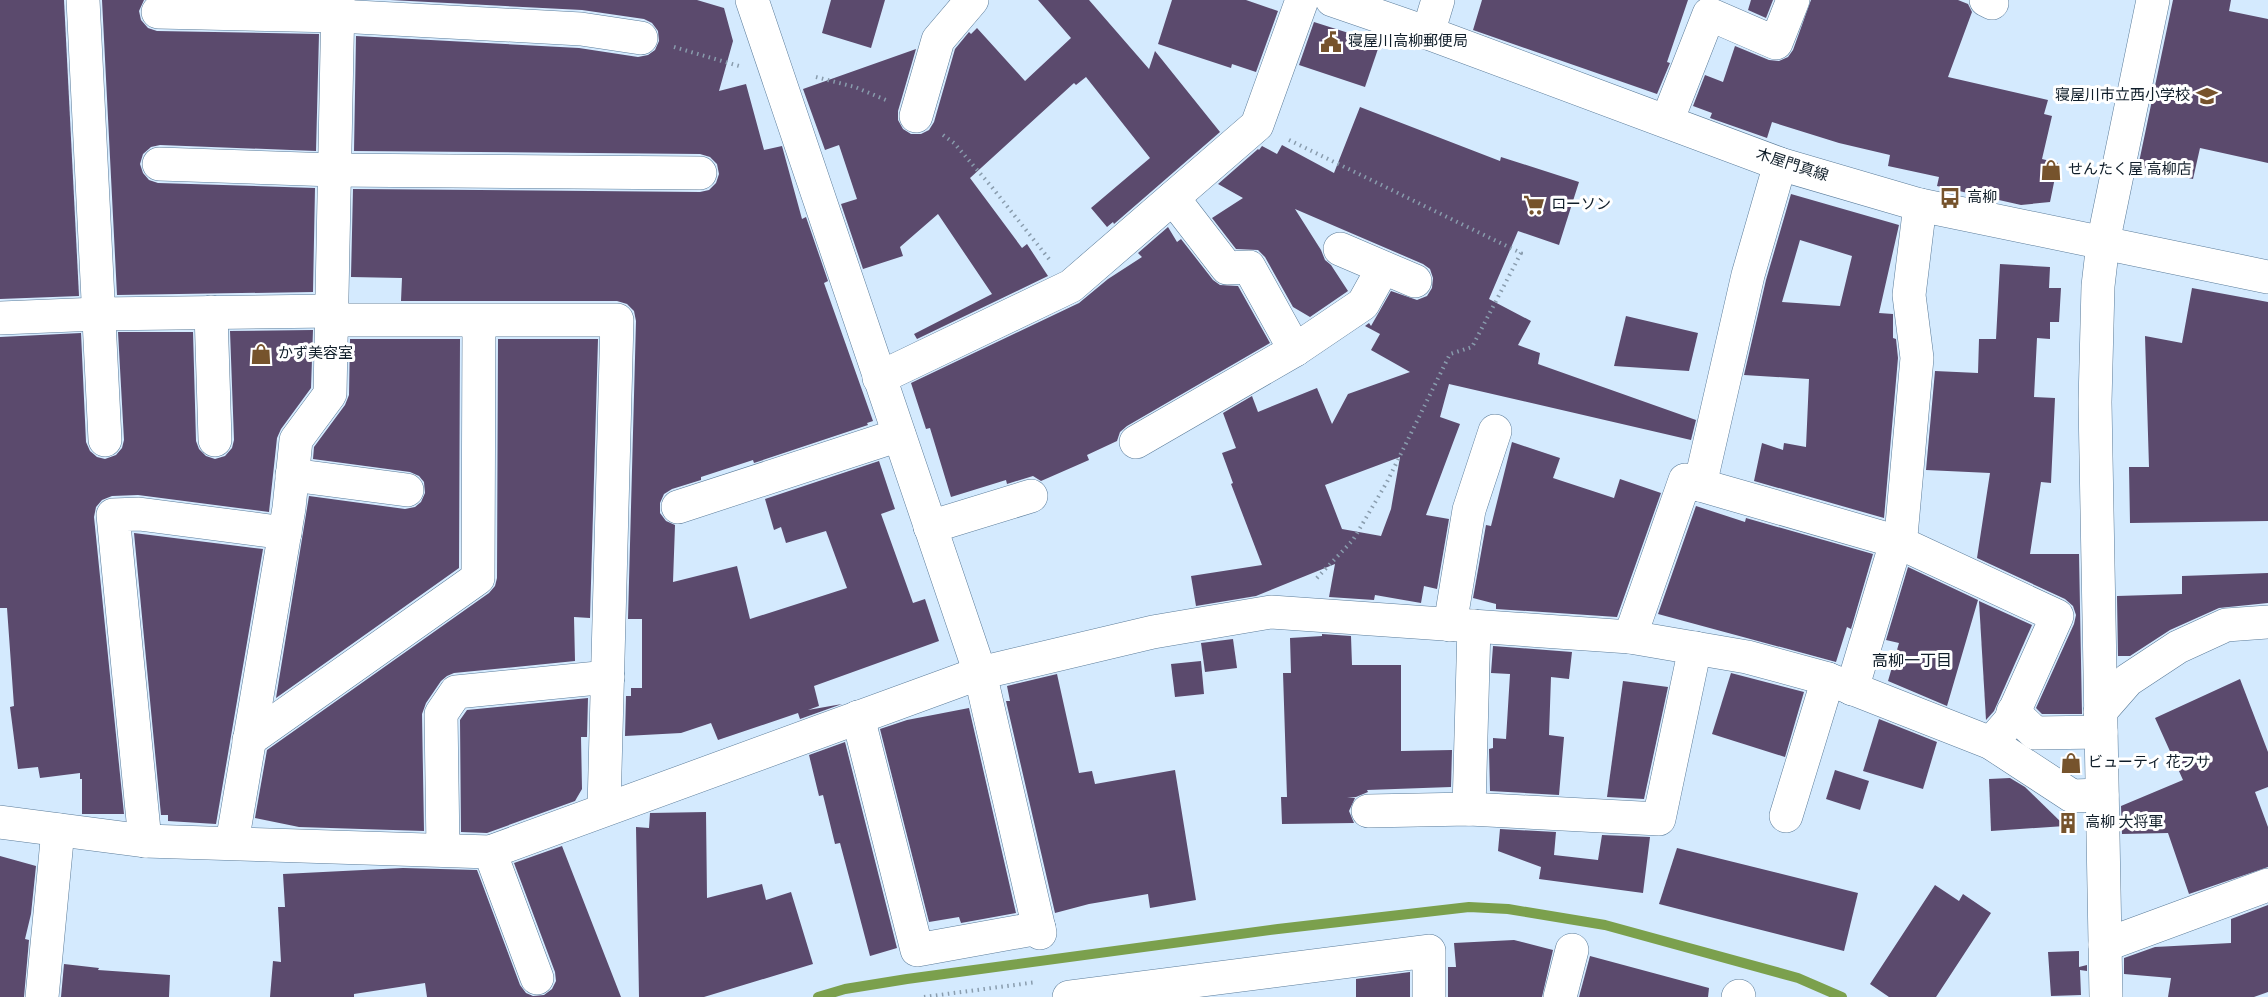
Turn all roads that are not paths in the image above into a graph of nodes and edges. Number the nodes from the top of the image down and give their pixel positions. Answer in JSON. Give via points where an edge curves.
{"nodes":[{"id":1,"x":83,"y":0,"type":"edge"},
{"id":2,"x":752,"y":0,"type":"edge"},
{"id":3,"x":972,"y":0,"type":"edge"},
{"id":4,"x":1302,"y":0,"type":"edge"},
{"id":5,"x":1332,"y":0,"type":"edge"},
{"id":6,"x":1438,"y":0,"type":"edge"},
{"id":7,"x":1793,"y":0,"type":"edge"},
{"id":8,"x":2153,"y":0,"type":"edge"},
{"id":9,"x":338,"y":8,"type":"edge"},
{"id":10,"x":158,"y":12,"type":"dead end"},
{"id":11,"x":1428,"y":33,"type":"junction"},
{"id":12,"x":641,"y":38,"type":"road end"},
{"id":13,"x":916,"y":116,"type":"road end"},
{"id":14,"x":1667,"y":121,"type":"junction"},
{"id":15,"x":159,"y":164,"type":"dead end"},
{"id":16,"x":1780,"y":164,"type":"junction"},
{"id":17,"x":334,"y":170,"type":"junction"},
{"id":18,"x":700,"y":173,"type":"dead end"},
{"id":19,"x":1173,"y":198,"type":"junction"},
{"id":20,"x":1920,"y":206,"type":"junction"},
{"id":21,"x":2103,"y":243,"type":"junction"},
{"id":22,"x":1340,"y":249,"type":"dead end"},
{"id":23,"x":1383,"y":268,"type":"junction"},
{"id":24,"x":2268,"y":277,"type":"edge"},
{"id":25,"x":1415,"y":281,"type":"dead end"},
{"id":26,"x":211,"y":312,"type":"junction"},
{"id":27,"x":99,"y":314,"type":"junction"},
{"id":28,"x":331,"y":316,"type":"junction"},
{"id":29,"x":0,"y":318,"type":"edge"},
{"id":30,"x":479,"y":321,"type":"junction"},
{"id":31,"x":1294,"y":351,"type":"junction"},
{"id":32,"x":879,"y":378,"type":"junction"},
{"id":33,"x":1495,"y":431,"type":"dead end"},
{"id":34,"x":899,"y":435,"type":"junction"},
{"id":35,"x":105,"y":440,"type":"dead end"},
{"id":36,"x":215,"y":440,"type":"dead end"},
{"id":37,"x":1136,"y":442,"type":"dead end"},
{"id":38,"x":292,"y":475,"type":"junction"},
{"id":39,"x":1700,"y":485,"type":"junction"},
{"id":40,"x":407,"y":490,"type":"dead end"},
{"id":41,"x":1031,"y":496,"type":"dead end"},
{"id":42,"x":678,"y":507,"type":"dead end"},
{"id":43,"x":930,"y":527,"type":"junction"},
{"id":44,"x":285,"y":533,"type":"junction"},
{"id":45,"x":1898,"y":542,"type":"junction"},
{"id":46,"x":2268,"y":622,"type":"edge"},
{"id":47,"x":1462,"y":625,"type":"junction"},
{"id":48,"x":1630,"y":636,"type":"junction"},
{"id":49,"x":1695,"y":648,"type":"junction"},
{"id":50,"x":980,"y":673,"type":"junction"},
{"id":51,"x":608,"y":677,"type":"junction"},
{"id":52,"x":1840,"y":684,"type":"junction"},
{"id":53,"x":2013,"y":712,"type":"junction"},
{"id":54,"x":858,"y":717,"type":"junction"},
{"id":55,"x":2100,"y":722,"type":"junction"},
{"id":56,"x":249,"y":740,"type":"junction"},
{"id":57,"x":1991,"y":743,"type":"junction"},
{"id":58,"x":2102,"y":795,"type":"junction"},
{"id":59,"x":604,"y":808,"type":"junction"},
{"id":60,"x":1469,"y":809,"type":"junction"},
{"id":61,"x":1368,"y":811,"type":"dead end"},
{"id":62,"x":1786,"y":816,"type":"dead end"},
{"id":63,"x":0,"y":817,"type":"edge"},
{"id":64,"x":0,"y":822,"type":"edge"},
{"id":65,"x":58,"y":830,"type":"junction"},
{"id":66,"x":145,"y":842,"type":"junction"},
{"id":67,"x":232,"y":843,"type":"junction"},
{"id":68,"x":443,"y":850,"type":"junction"},
{"id":69,"x":490,"y":852,"type":"junction"},
{"id":70,"x":2268,"y":885,"type":"edge"},
{"id":71,"x":2105,"y":945,"type":"junction"},
{"id":72,"x":1572,"y":950,"type":"dead end"},
{"id":73,"x":537,"y":978,"type":"dead end"},
{"id":74,"x":42,"y":997,"type":"edge"},
{"id":75,"x":1069,"y":997,"type":"edge"},
{"id":76,"x":1430,"y":997,"type":"edge"},
{"id":77,"x":1560,"y":997,"type":"edge"},
{"id":78,"x":2106,"y":997,"type":"edge"}],
"edges":[{"from":1,"to":27,"type":"street"},
{"from":2,"to":32,"type":"street"},
{"from":3,"to":13,"type":"street","via":[[938,40]]},
{"from":4,"to":19,"type":"street","via":[[1257,124]]},
{"from":5,"to":11,"type":"street","name":"木屋門真線"},
{"from":6,"to":11,"type":"street"},
{"from":7,"to":14,"type":"street","via":[[1776,43],[1709,14]]},
{"from":8,"to":21,"type":"street"},
{"from":9,"to":10,"type":"street"},
{"from":9,"to":12,"type":"street","via":[[581,29]]},
{"from":9,"to":17,"type":"street"},
{"from":11,"to":14,"type":"street","name":"木屋門真線"},
{"from":14,"to":16,"type":"street","name":"木屋門真線"},
{"from":15,"to":17,"type":"street"},
{"from":16,"to":20,"type":"street","name":"木屋門真線"},
{"from":16,"to":39,"type":"street","via":[[1748,275]]},
{"from":17,"to":18,"type":"street"},
{"from":17,"to":28,"type":"street"},
{"from":19,"to":31,"type":"street","via":[[1227,268],[1249,267]]},
{"from":19,"to":32,"type":"street","via":[[1071,286]]},
{"from":20,"to":21,"type":"street","name":"木屋門真線"},
{"from":20,"to":45,"type":"street","via":[[1909,295],[1917,358]]},
{"from":21,"to":24,"type":"street","name":"木屋門真線"},
{"from":21,"to":55,"type":"street","via":[[2095,402]]},
{"from":22,"to":23,"type":"street"},
{"from":23,"to":25,"type":"street"},
{"from":23,"to":31,"type":"street","via":[[1363,304]]},
{"from":26,"to":27,"type":"street"},
{"from":26,"to":28,"type":"street"},
{"from":26,"to":36,"type":"street"},
{"from":27,"to":29,"type":"street"},
{"from":27,"to":35,"type":"street"},
{"from":28,"to":30,"type":"street"},
{"from":28,"to":38,"type":"street","via":[[330,394],[296,440]]},
{"from":30,"to":51,"type":"street","via":[[616,320]]},
{"from":30,"to":56,"type":"street","via":[[478,578]]},
{"from":31,"to":37,"type":"street"},
{"from":32,"to":34,"type":"street"},
{"from":33,"to":47,"type":"street","via":[[1469,510]]},
{"from":34,"to":42,"type":"street"},
{"from":34,"to":43,"type":"street"},
{"from":38,"to":40,"type":"street"},
{"from":38,"to":44,"type":"street"},
{"from":39,"to":45,"type":"street"},
{"from":39,"to":48,"type":"street","via":[[1685,480]]},
{"from":41,"to":43,"type":"street"},
{"from":43,"to":50,"type":"street"},
{"from":44,"to":56,"type":"street"},
{"from":44,"to":66,"type":"street","via":[[139,514],[113,515]]},
{"from":45,"to":52,"type":"street"},
{"from":45,"to":53,"type":"street","via":[[2057,616]]},
{"from":46,"to":55,"type":"street","via":[[2226,625],[2178,647],[2128,680]]},
{"from":47,"to":48,"type":"street"},
{"from":47,"to":50,"type":"street","via":[[1271,612],[1153,632]]},
{"from":47,"to":60,"type":"street"},
{"from":48,"to":49,"type":"street"},
{"from":49,"to":52,"type":"street","via":[[1747,657]]},
{"from":49,"to":60,"type":"street","via":[[1659,819]]},
{"from":50,"to":54,"type":"street"},
{"from":50,"to":54,"type":"street","via":[[1040,931],[917,950]]},
{"from":51,"to":59,"type":"street"},
{"from":51,"to":68,"type":"street","via":[[456,692],[441,714]]},
{"from":52,"to":57,"type":"street"},
{"from":52,"to":62,"type":"street"},
{"from":53,"to":55,"type":"street","via":[[2035,733]]},
{"from":53,"to":57,"type":"street"},
{"from":54,"to":59,"type":"street"},
{"from":55,"to":58,"type":"street"},
{"from":56,"to":67,"type":"street"},
{"from":57,"to":58,"type":"street","via":[[2072,796]]},
{"from":58,"to":71,"type":"street"},
{"from":59,"to":69,"type":"street"},
{"from":60,"to":61,"type":"street"},
{"from":63,"to":64,"type":"street"},
{"from":64,"to":65,"type":"street"},
{"from":65,"to":66,"type":"street"},
{"from":65,"to":74,"type":"street"},
{"from":66,"to":67,"type":"street"},
{"from":67,"to":68,"type":"street"},
{"from":68,"to":69,"type":"street"},
{"from":69,"to":73,"type":"street"},
{"from":70,"to":71,"type":"street"},
{"from":71,"to":78,"type":"street"},
{"from":72,"to":77,"type":"street"},
{"from":75,"to":76,"type":"street","via":[[1428,951]]}]}
